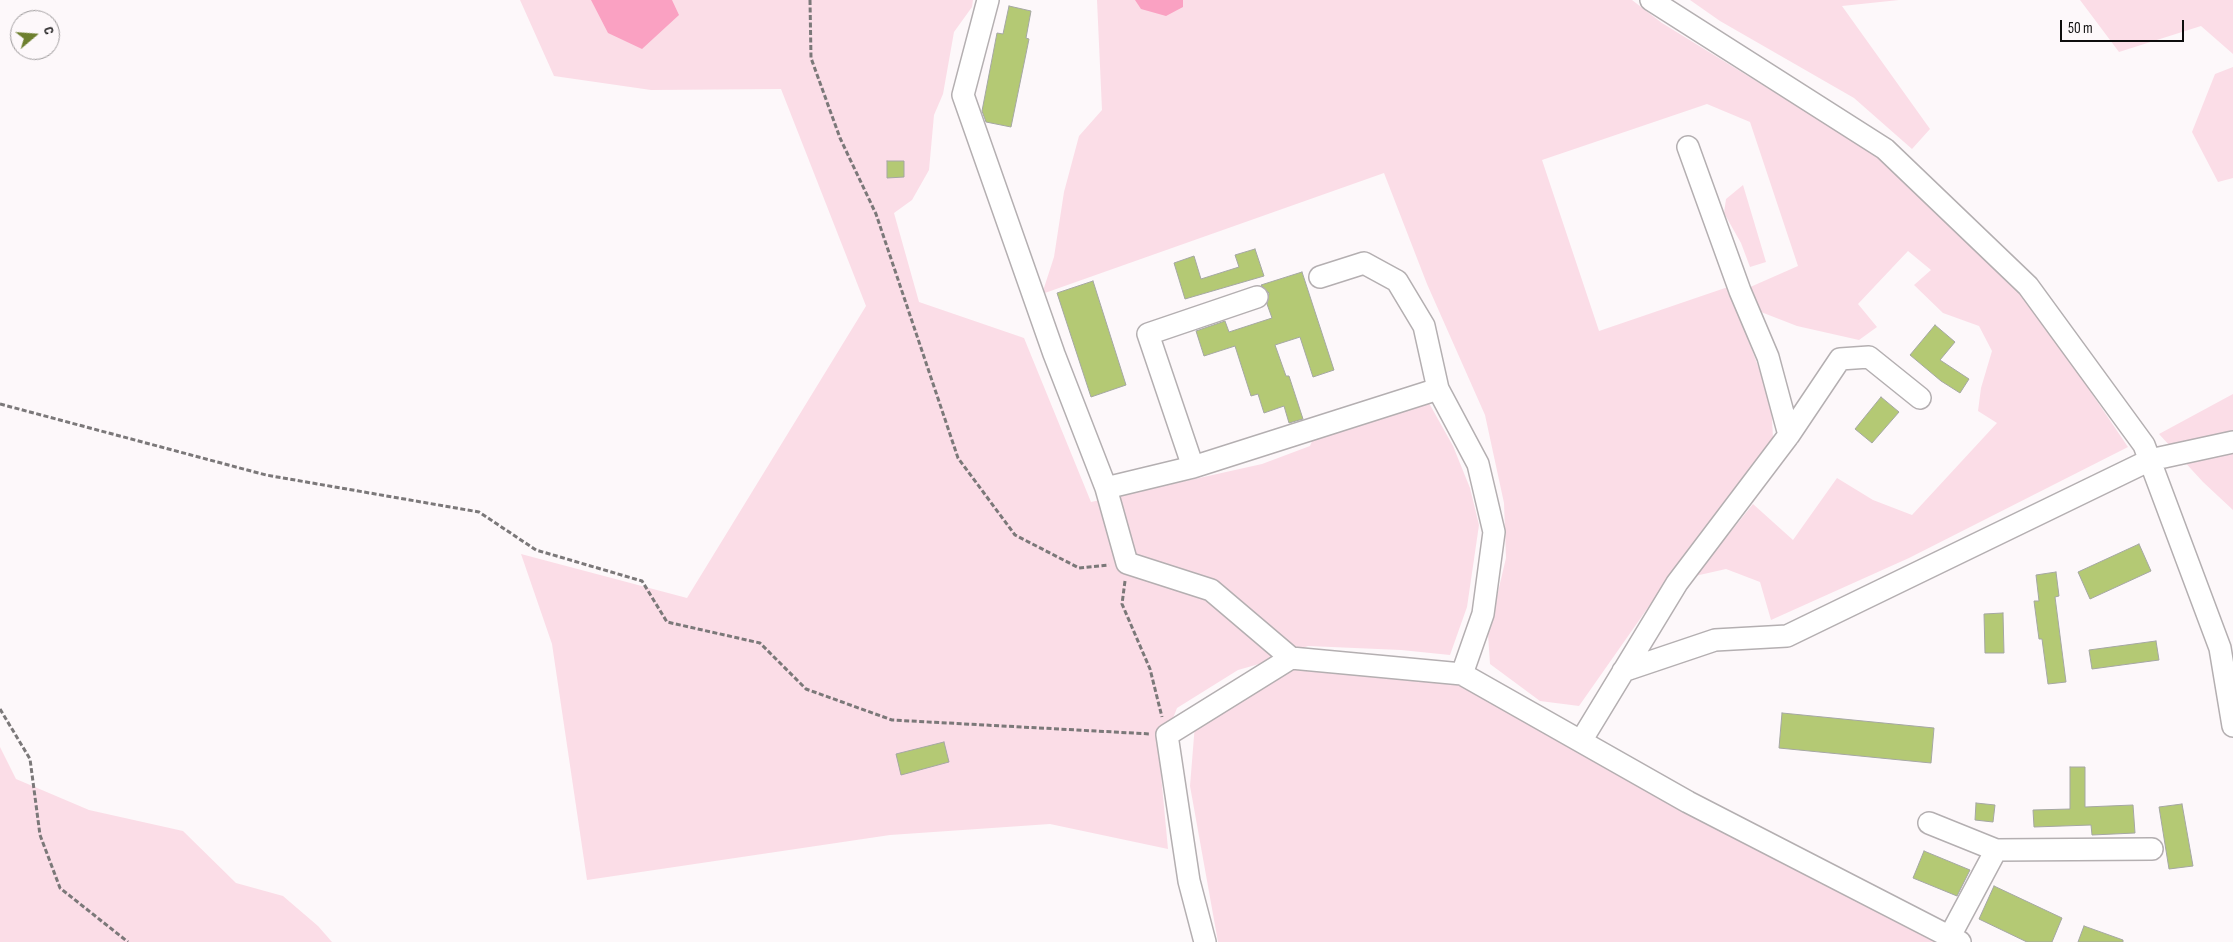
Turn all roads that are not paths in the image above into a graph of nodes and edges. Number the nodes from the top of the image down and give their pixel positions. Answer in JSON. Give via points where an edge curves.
{"nodes":[{"id":1,"x":988,"y":0,"type":"edge"},
{"id":2,"x":1651,"y":0,"type":"edge"},
{"id":3,"x":1688,"y":147,"type":"dead end"},
{"id":4,"x":1320,"y":277,"type":"dead end"},
{"id":5,"x":1257,"y":297,"type":"dead end"},
{"id":6,"x":1438,"y":388,"type":"junction"},
{"id":7,"x":1920,"y":398,"type":"dead end"},
{"id":8,"x":1790,"y":435,"type":"junction"},
{"id":9,"x":2233,"y":442,"type":"edge"},
{"id":10,"x":2150,"y":460,"type":"junction"},
{"id":11,"x":1194,"y":467,"type":"junction"},
{"id":12,"x":1106,"y":488,"type":"junction"},
{"id":13,"x":1291,"y":658,"type":"junction"},
{"id":14,"x":1624,"y":671,"type":"junction"},
{"id":15,"x":1462,"y":674,"type":"junction"},
{"id":16,"x":2233,"y":726,"type":"edge"},
{"id":17,"x":1581,"y":741,"type":"junction"},
{"id":18,"x":1929,"y":823,"type":"dead end"},
{"id":19,"x":2152,"y":848,"type":"dead end"},
{"id":20,"x":1996,"y":850,"type":"junction"},
{"id":21,"x":1955,"y":939,"type":"edge"},
{"id":22,"x":1205,"y":942,"type":"edge"}],
"edges":[{"from":1,"to":12,"type":"street","via":[[963,95],[1054,354]]},
{"from":2,"to":10,"type":"street","via":[[1885,149],[2028,286],[2144,445]]},
{"from":3,"to":8,"type":"street","via":[[1740,291],[1768,357]]},
{"from":4,"to":6,"type":"street","via":[[1364,263],[1397,281],[1424,326]]},
{"from":5,"to":11,"type":"street","via":[[1148,334]]},
{"from":6,"to":11,"type":"street"},
{"from":6,"to":15,"type":"street","via":[[1478,464],[1494,532],[1482,614]]},
{"from":7,"to":8,"type":"street","via":[[1869,357],[1840,359]]},
{"from":8,"to":14,"type":"street","via":[[1677,583]]},
{"from":9,"to":10,"type":"street"},
{"from":10,"to":14,"type":"street","via":[[1787,636],[1715,640]]},
{"from":10,"to":16,"type":"street","via":[[2220,648]]},
{"from":11,"to":12,"type":"street"},
{"from":12,"to":13,"type":"street","via":[[1127,563],[1210,590]]},
{"from":13,"to":15,"type":"street"},
{"from":13,"to":22,"type":"street","via":[[1167,735],[1189,881]]},
{"from":14,"to":17,"type":"street"},
{"from":15,"to":17,"type":"street"},
{"from":17,"to":21,"type":"street","via":[[1688,802]]},
{"from":18,"to":20,"type":"street"},
{"from":19,"to":20,"type":"street"},
{"from":20,"to":21,"type":"street"}]}
